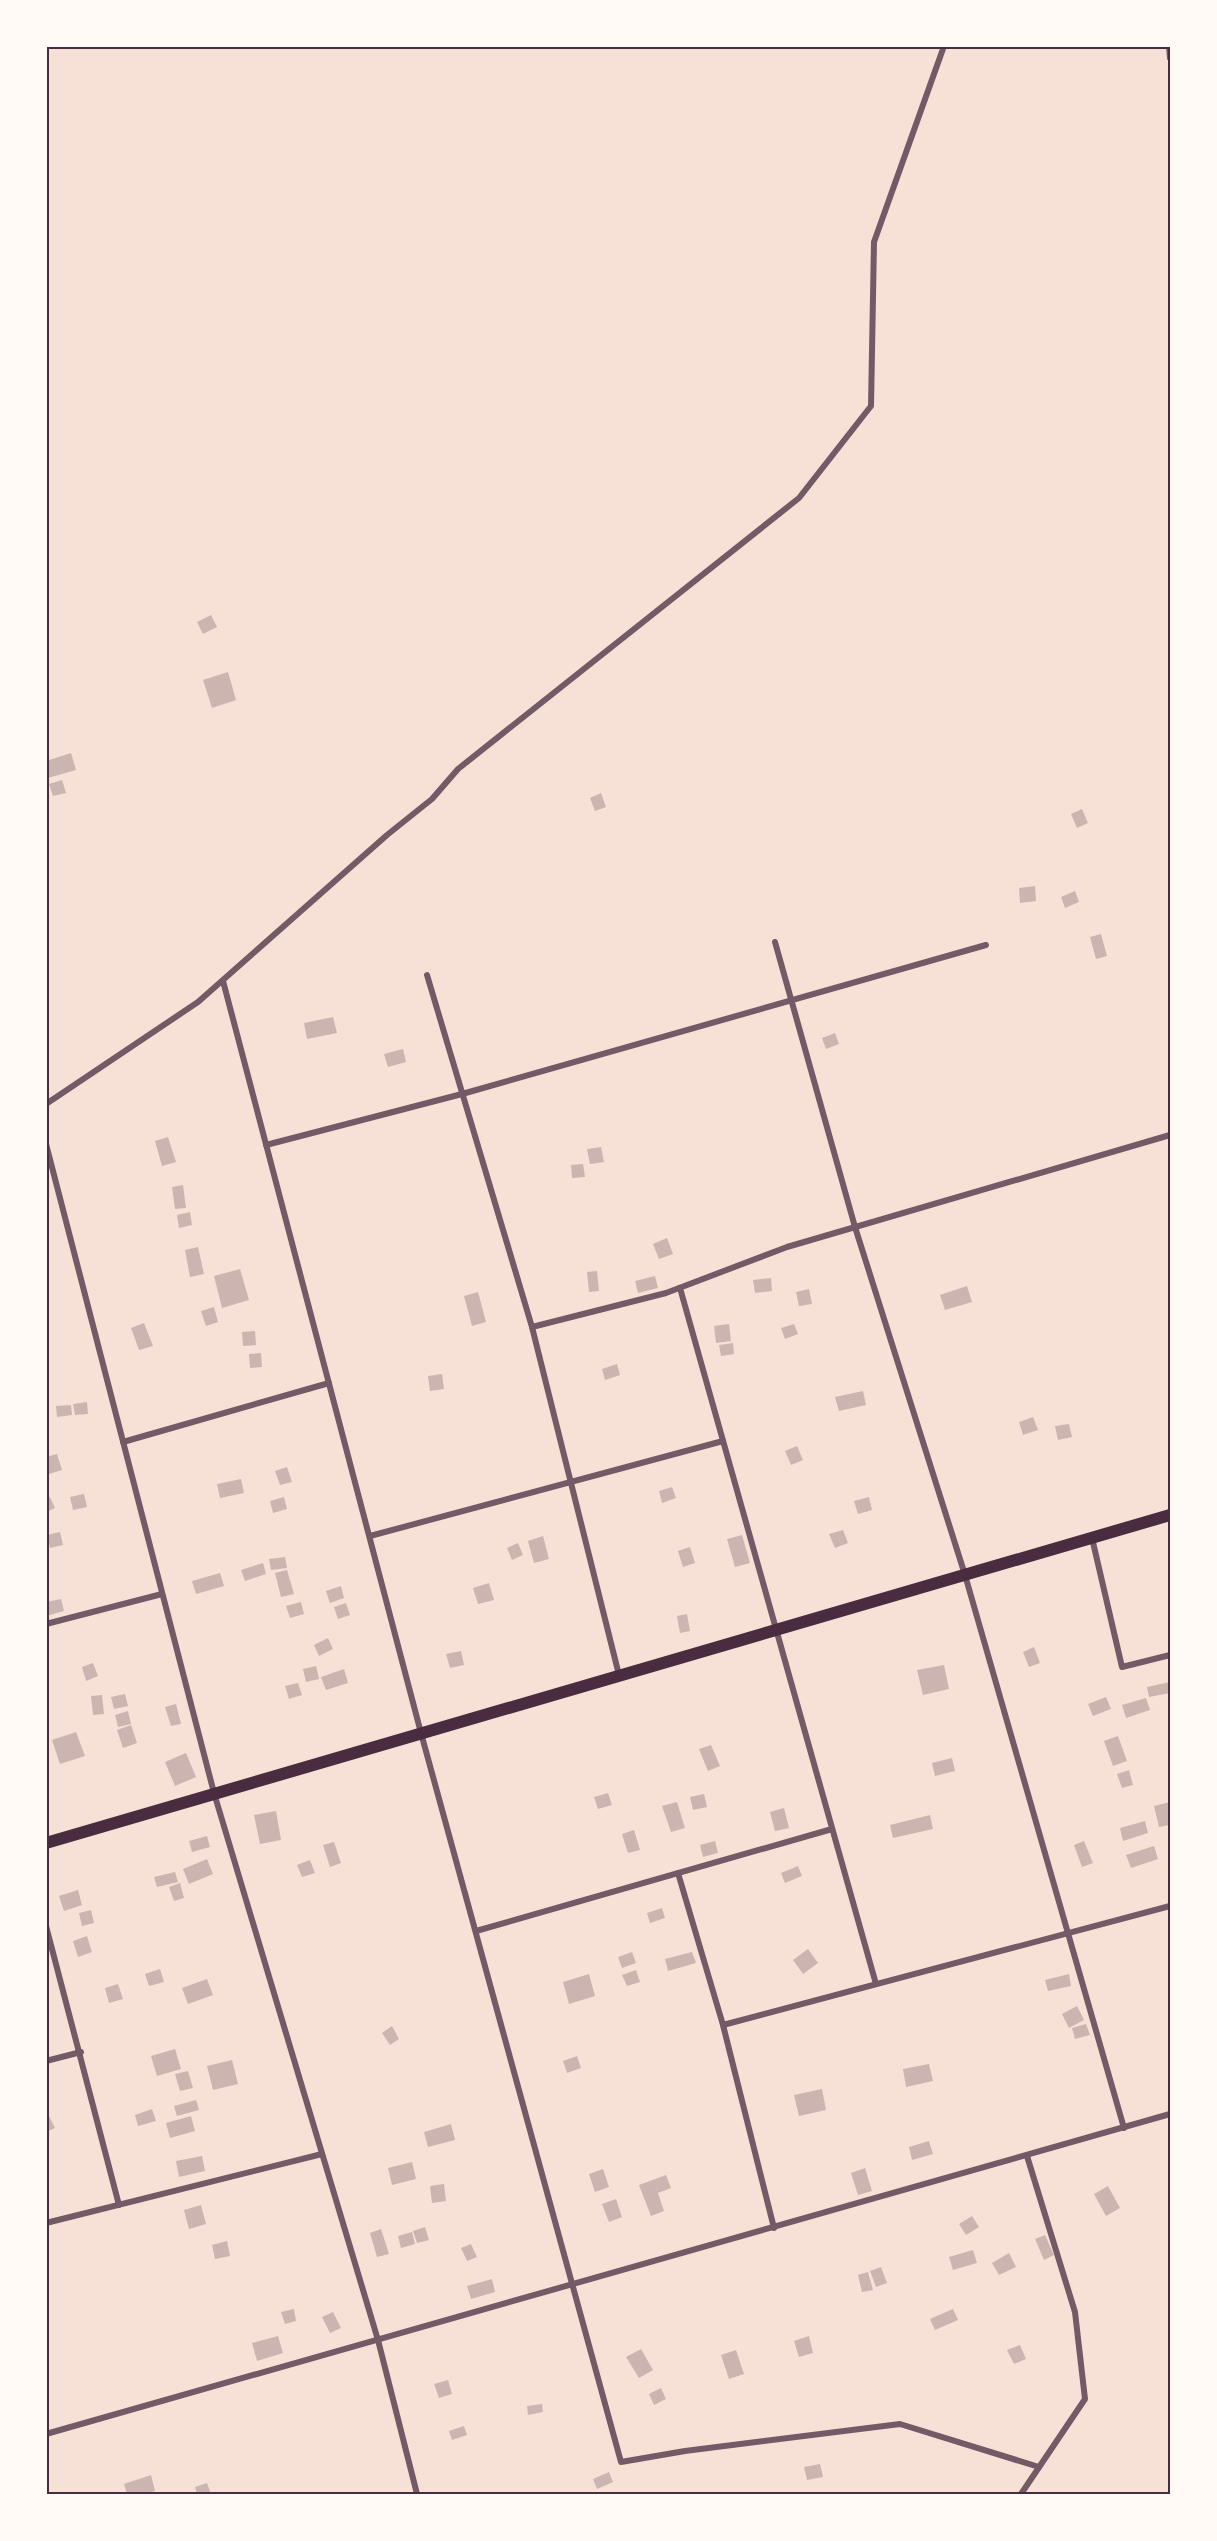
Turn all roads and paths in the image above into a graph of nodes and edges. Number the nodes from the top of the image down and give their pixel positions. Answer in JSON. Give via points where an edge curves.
{"nodes":[{"id":1,"x":944,"y":46,"type":"edge"},
{"id":2,"x":1169,"y":46,"type":"edge"},
{"id":3,"x":1170,"y":58,"type":"edge"},
{"id":4,"x":775,"y":942,"type":"dead end"},
{"id":5,"x":986,"y":945,"type":"dead end"},
{"id":6,"x":427,"y":975,"type":"dead end"},
{"id":7,"x":223,"y":981,"type":"junction"},
{"id":8,"x":791,"y":999,"type":"junction"},
{"id":9,"x":462,"y":1094,"type":"junction"},
{"id":10,"x":46,"y":1104,"type":"edge"},
{"id":11,"x":1170,"y":1135,"type":"edge"},
{"id":12,"x":46,"y":1144,"type":"edge"},
{"id":13,"x":266,"y":1146,"type":"junction"},
{"id":14,"x":855,"y":1227,"type":"junction"},
{"id":15,"x":680,"y":1288,"type":"junction"},
{"id":16,"x":532,"y":1327,"type":"junction"},
{"id":17,"x":329,"y":1383,"type":"junction"},
{"id":18,"x":123,"y":1442,"type":"junction"},
{"id":19,"x":723,"y":1442,"type":"junction"},
{"id":20,"x":571,"y":1483,"type":"junction"},
{"id":21,"x":1170,"y":1515,"type":"edge"},
{"id":22,"x":370,"y":1536,"type":"junction"},
{"id":23,"x":1092,"y":1538,"type":"junction"},
{"id":24,"x":965,"y":1575,"type":"junction"},
{"id":25,"x":162,"y":1593,"type":"junction"},
{"id":26,"x":46,"y":1624,"type":"edge"},
{"id":27,"x":775,"y":1630,"type":"junction"},
{"id":28,"x":1170,"y":1655,"type":"edge"},
{"id":29,"x":619,"y":1675,"type":"junction"},
{"id":30,"x":422,"y":1733,"type":"junction"},
{"id":31,"x":214,"y":1793,"type":"junction"},
{"id":32,"x":832,"y":1829,"type":"junction"},
{"id":33,"x":46,"y":1843,"type":"edge"},
{"id":34,"x":678,"y":1873,"type":"junction"},
{"id":35,"x":1170,"y":1906,"type":"edge"},
{"id":36,"x":46,"y":1926,"type":"edge"},
{"id":37,"x":476,"y":1931,"type":"junction"},
{"id":38,"x":1068,"y":1935,"type":"junction"},
{"id":39,"x":876,"y":1984,"type":"junction"},
{"id":40,"x":723,"y":2025,"type":"junction"},
{"id":41,"x":81,"y":2052,"type":"junction"},
{"id":42,"x":46,"y":2061,"type":"edge"},
{"id":43,"x":1170,"y":2114,"type":"edge"},
{"id":44,"x":1124,"y":2128,"type":"junction"},
{"id":45,"x":322,"y":2154,"type":"junction"},
{"id":46,"x":1027,"y":2156,"type":"junction"},
{"id":47,"x":119,"y":2205,"type":"junction"},
{"id":48,"x":46,"y":2223,"type":"edge"},
{"id":49,"x":774,"y":2228,"type":"junction"},
{"id":50,"x":572,"y":2285,"type":"junction"},
{"id":51,"x":378,"y":2340,"type":"junction"},
{"id":52,"x":46,"y":2434,"type":"edge"},
{"id":53,"x":1039,"y":2467,"type":"junction"},
{"id":54,"x":417,"y":2494,"type":"edge"},
{"id":55,"x":1021,"y":2494,"type":"edge"}],
"edges":[{"from":1,"to":7,"type":"street","via":[[874,242],[871,406],[799,498],[458,769],[432,799]]},
{"from":2,"to":3,"type":"street"},
{"from":4,"to":8,"type":"street"},
{"from":5,"to":8,"type":"street"},
{"from":6,"to":9,"type":"street"},
{"from":7,"to":10,"type":"street"},
{"from":7,"to":13,"type":"street"},
{"from":8,"to":9,"type":"street"},
{"from":8,"to":14,"type":"street"},
{"from":9,"to":13,"type":"street"},
{"from":9,"to":16,"type":"street"},
{"from":11,"to":14,"type":"street"},
{"from":12,"to":18,"type":"street"},
{"from":13,"to":17,"type":"street"},
{"from":14,"to":15,"type":"street","via":[[787,1247]]},
{"from":14,"to":24,"type":"street"},
{"from":15,"to":16,"type":"street"},
{"from":15,"to":19,"type":"street"},
{"from":16,"to":20,"type":"street"},
{"from":17,"to":18,"type":"street"},
{"from":17,"to":22,"type":"street"},
{"from":18,"to":25,"type":"street"},
{"from":19,"to":20,"type":"street"},
{"from":19,"to":27,"type":"street"},
{"from":20,"to":22,"type":"street"},
{"from":20,"to":29,"type":"street"},
{"from":21,"to":23,"type":"main road"},
{"from":22,"to":30,"type":"street"},
{"from":23,"to":24,"type":"main road"},
{"from":23,"to":28,"type":"street","via":[[1122,1667]]},
{"from":24,"to":27,"type":"main road"},
{"from":24,"to":38,"type":"street"},
{"from":25,"to":26,"type":"street"},
{"from":25,"to":31,"type":"street"},
{"from":27,"to":29,"type":"main road"},
{"from":27,"to":32,"type":"street"},
{"from":29,"to":30,"type":"main road"},
{"from":30,"to":31,"type":"main road"},
{"from":30,"to":37,"type":"street"},
{"from":31,"to":33,"type":"main road"},
{"from":31,"to":45,"type":"street"},
{"from":32,"to":34,"type":"street"},
{"from":32,"to":39,"type":"street"},
{"from":34,"to":37,"type":"street"},
{"from":34,"to":40,"type":"street"},
{"from":35,"to":38,"type":"street"},
{"from":36,"to":41,"type":"street"},
{"from":37,"to":50,"type":"street"},
{"from":38,"to":39,"type":"street"},
{"from":38,"to":44,"type":"street"},
{"from":39,"to":40,"type":"street"},
{"from":40,"to":49,"type":"street"},
{"from":41,"to":42,"type":"street"},
{"from":41,"to":47,"type":"street"},
{"from":43,"to":44,"type":"street"},
{"from":44,"to":46,"type":"street"},
{"from":45,"to":47,"type":"street"},
{"from":45,"to":51,"type":"street"},
{"from":46,"to":49,"type":"street"},
{"from":46,"to":53,"type":"street","via":[[1075,2312],[1085,2399]]},
{"from":47,"to":48,"type":"street"},
{"from":49,"to":50,"type":"street"},
{"from":50,"to":51,"type":"street"},
{"from":50,"to":53,"type":"street","via":[[621,2462],[900,2424]]},
{"from":51,"to":52,"type":"street"},
{"from":51,"to":54,"type":"street"},
{"from":53,"to":55,"type":"street"}]}
